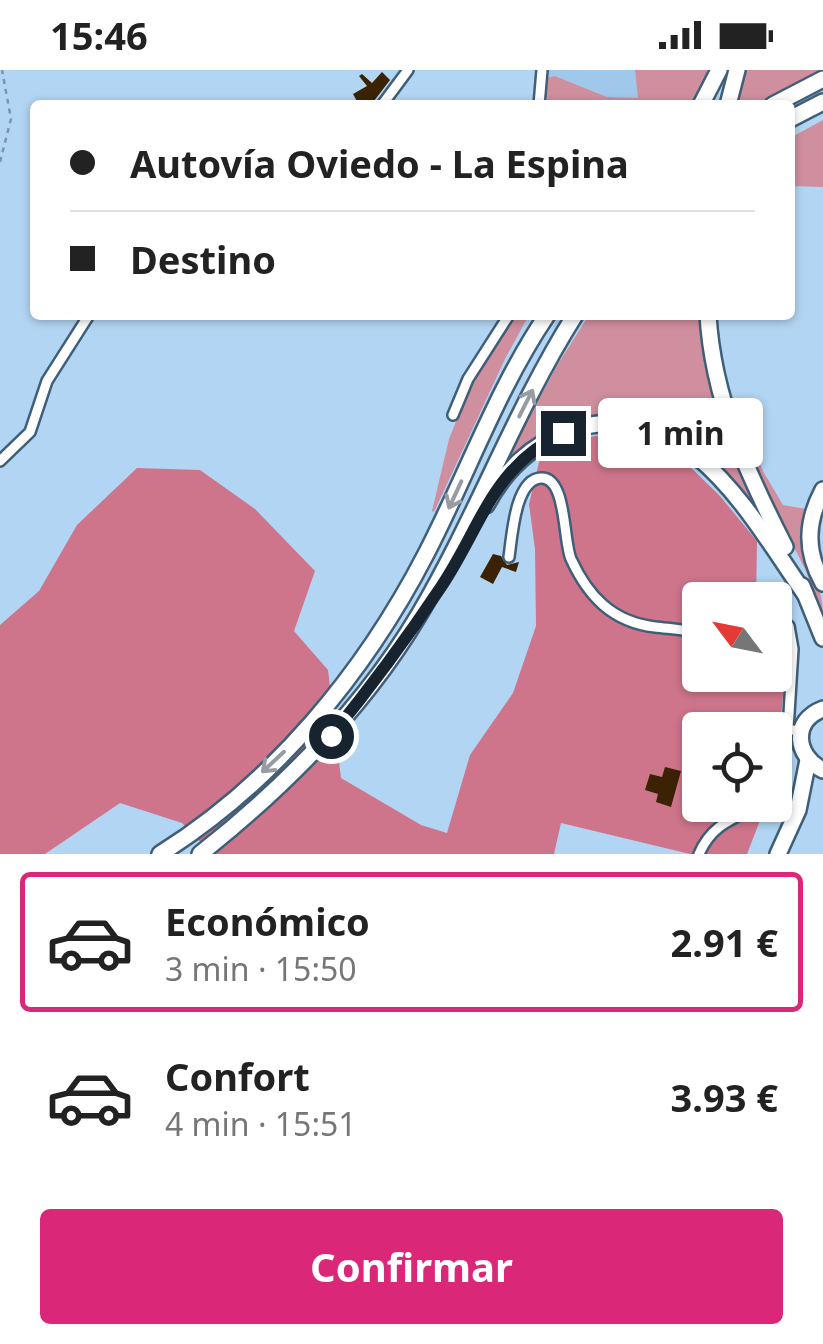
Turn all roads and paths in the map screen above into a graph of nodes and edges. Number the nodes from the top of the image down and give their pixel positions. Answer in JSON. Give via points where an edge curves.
{"nodes":[{"id":1,"x":2,"y":70,"type":"edge"},
{"id":2,"x":408,"y":70,"type":"edge"},
{"id":3,"x":542,"y":70,"type":"edge"},
{"id":4,"x":720,"y":70,"type":"edge"},
{"id":5,"x":737,"y":70,"type":"edge"},
{"id":6,"x":823,"y":80,"type":"edge"},
{"id":7,"x":386,"y":100,"type":"edge"},
{"id":8,"x":539,"y":100,"type":"edge"},
{"id":9,"x":704,"y":100,"type":"edge"},
{"id":10,"x":729,"y":100,"type":"edge"},
{"id":11,"x":783,"y":100,"type":"edge"},
{"id":12,"x":823,"y":102,"type":"edge"},
{"id":13,"x":795,"y":116,"type":"edge"},
{"id":14,"x":0,"y":162,"type":"edge"},
{"id":15,"x":87,"y":320,"type":"edge"},
{"id":16,"x":505,"y":320,"type":"edge"},
{"id":17,"x":541,"y":320,"type":"edge"},
{"id":18,"x":572,"y":320,"type":"edge"},
{"id":19,"x":709,"y":320,"type":"edge"},
{"id":20,"x":453,"y":415,"type":"dead end"},
{"id":21,"x":0,"y":461,"type":"edge"},
{"id":22,"x":823,"y":490,"type":"edge"},
{"id":23,"x":509,"y":557,"type":"dead end"},
{"id":24,"x":823,"y":583,"type":"edge"},
{"id":25,"x":805,"y":594,"type":"junction"},
{"id":26,"x":419,"y":615,"type":"junction"},
{"id":27,"x":682,"y":628,"type":"edge"},
{"id":28,"x":823,"y":638,"type":"edge"},
{"id":29,"x":792,"y":644,"type":"edge"},
{"id":30,"x":822,"y":707,"type":"edge"},
{"id":31,"x":794,"y":730,"type":"junction"},
{"id":32,"x":792,"y":738,"type":"edge"},
{"id":33,"x":808,"y":760,"type":"junction"},
{"id":34,"x":823,"y":770,"type":"edge"},
{"id":35,"x":823,"y":779,"type":"edge"},
{"id":36,"x":798,"y":810,"type":"junction"},
{"id":37,"x":723,"y":822,"type":"edge"},
{"id":38,"x":160,"y":854,"type":"edge"},
{"id":39,"x":200,"y":854,"type":"edge"},
{"id":40,"x":699,"y":854,"type":"edge"},
{"id":41,"x":778,"y":854,"type":"edge"}],
"edges":[{"from":1,"to":14,"type":"path","via":[[11,119]]},
{"from":2,"to":7,"type":"street"},
{"from":3,"to":8,"type":"street"},
{"from":4,"to":9,"type":"highway"},
{"from":5,"to":10,"type":"highway"},
{"from":6,"to":11,"type":"highway"},
{"from":12,"to":13,"type":"highway"},
{"from":15,"to":21,"type":"street","via":[[46,381],[30,432]]},
{"from":16,"to":20,"type":"street"},
{"from":17,"to":38,"type":"highway","one_way":true,"via":[[425,556],[372,645],[281,755]]},
{"from":26,"to":18,"type":"highway","one_way":true},
{"from":19,"to":25,"type":"highway","via":[[729,428]]},
{"from":22,"to":24,"type":"highway","via":[[809,539]]},
{"from":23,"to":27,"type":"street","via":[[522,493],[528,483],[549,480],[560,496],[569,556],[593,598],[618,618]]},
{"from":25,"to":26,"type":"highway","via":[[747,508],[690,450],[647,428],[607,422],[542,443],[508,472]]},
{"from":25,"to":28,"type":"highway"},
{"from":26,"to":39,"type":"highway","via":[[331,736]]},
{"from":29,"to":31,"type":"street"},
{"from":30,"to":31,"type":"highway"},
{"from":31,"to":32,"type":"street"},
{"from":31,"to":33,"type":"highway"},
{"from":33,"to":34,"type":"highway"},
{"from":33,"to":36,"type":"highway"},
{"from":35,"to":36,"type":"highway"},
{"from":36,"to":41,"type":"highway"},
{"from":37,"to":40,"type":"street"}]}
